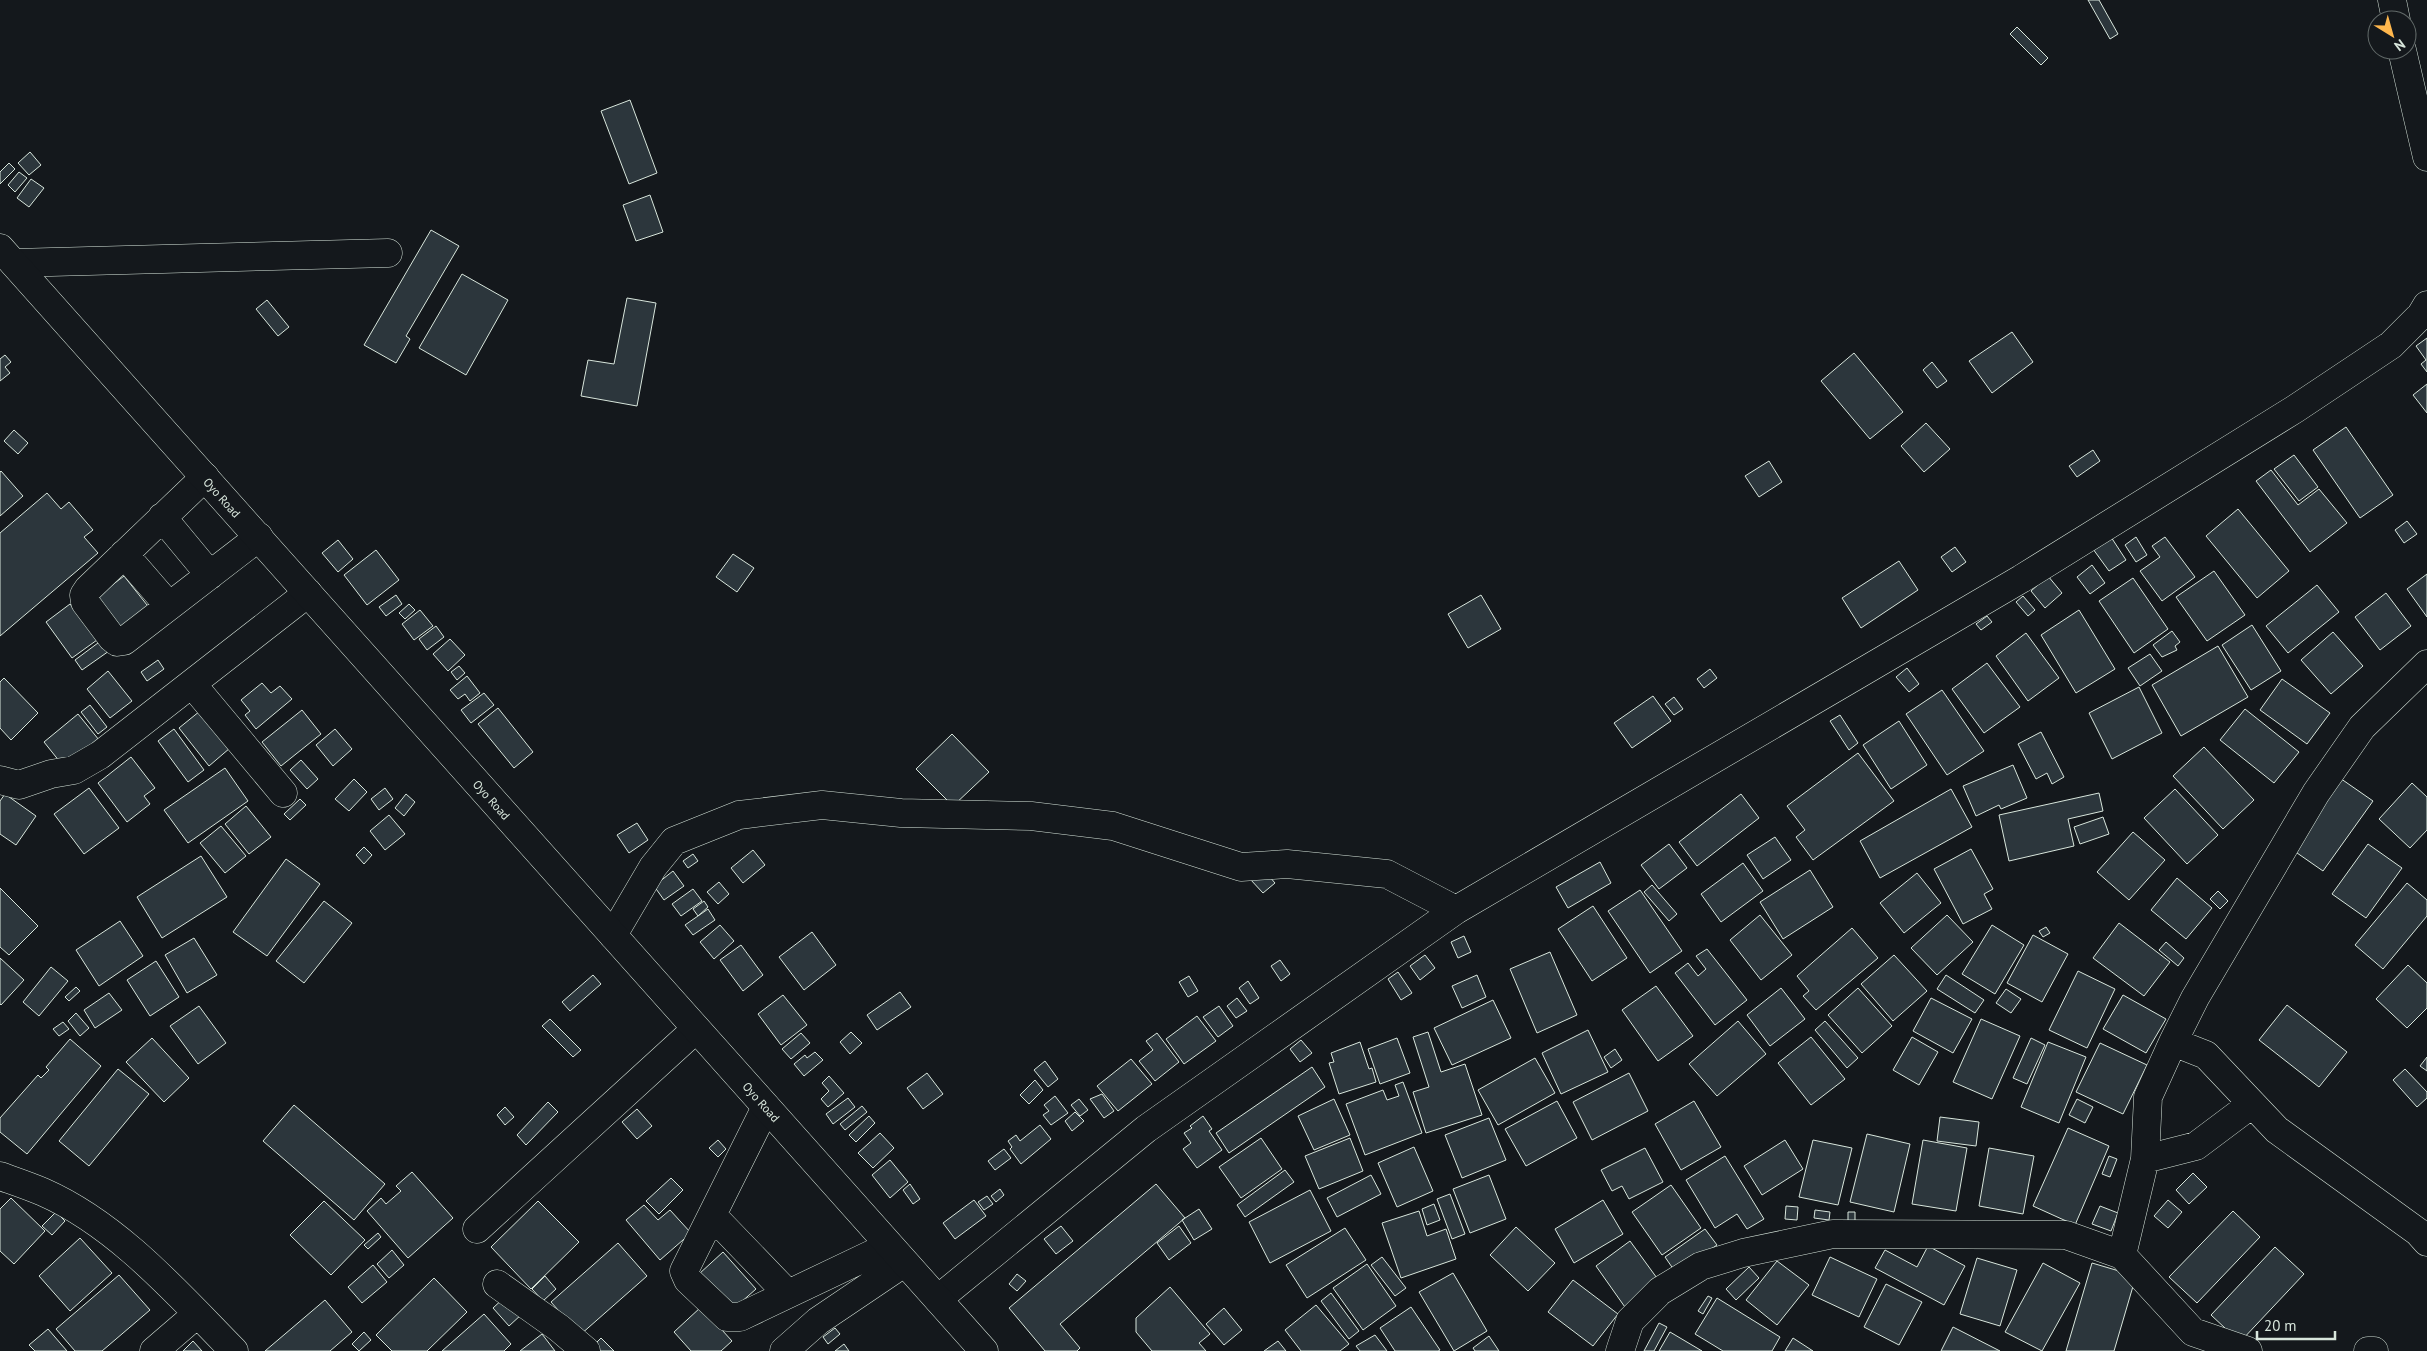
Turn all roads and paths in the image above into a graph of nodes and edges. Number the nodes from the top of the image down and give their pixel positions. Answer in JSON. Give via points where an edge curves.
{"nodes":[{"id":1,"x":2404,"y":60,"type":"edge"},
{"id":2,"x":2427,"y":157,"type":"edge"},
{"id":3,"x":388,"y":253,"type":"dead end"},
{"id":4,"x":7,"y":255,"type":"edge"},
{"id":5,"x":2425,"y":311,"type":"edge"},
{"id":6,"x":205,"y":477,"type":"junction"},
{"id":7,"x":162,"y":517,"type":"junction"},
{"id":8,"x":259,"y":537,"type":"junction"},
{"id":9,"x":124,"y":554,"type":"junction"},
{"id":10,"x":210,"y":575,"type":"junction"},
{"id":11,"x":308,"y":593,"type":"junction"},
{"id":12,"x":169,"y":606,"type":"junction"},
{"id":13,"x":2427,"y":664,"type":"edge"},
{"id":14,"x":192,"y":684,"type":"junction"},
{"id":15,"x":0,"y":780,"type":"edge"},
{"id":16,"x":283,"y":793,"type":"dead end"},
{"id":17,"x":1456,"y":910,"type":"junction"},
{"id":18,"x":613,"y":935,"type":"junction"},
{"id":19,"x":696,"y":1029,"type":"junction"},
{"id":20,"x":2173,"y":1042,"type":"junction"},
{"id":21,"x":2252,"y":1104,"type":"junction"},
{"id":22,"x":766,"y":1108,"type":"junction"},
{"id":23,"x":2145,"y":1159,"type":"junction"},
{"id":24,"x":0,"y":1176,"type":"edge"},
{"id":25,"x":712,"y":1215,"type":"junction"},
{"id":26,"x":477,"y":1229,"type":"dead end"},
{"id":27,"x":2427,"y":1242,"type":"edge"},
{"id":28,"x":897,"y":1254,"type":"junction"},
{"id":29,"x":2122,"y":1255,"type":"junction"},
{"id":30,"x":497,"y":1284,"type":"dead end"},
{"id":31,"x":788,"y":1294,"type":"junction"},
{"id":32,"x":938,"y":1299,"type":"junction"},
{"id":33,"x":197,"y":1314,"type":"junction"},
{"id":34,"x":154,"y":1351,"type":"edge"},
{"id":35,"x":234,"y":1351,"type":"edge"},
{"id":36,"x":586,"y":1351,"type":"edge"},
{"id":37,"x":784,"y":1351,"type":"edge"},
{"id":38,"x":984,"y":1351,"type":"edge"},
{"id":39,"x":1620,"y":1351,"type":"edge"},
{"id":40,"x":2248,"y":1351,"type":"edge"},
{"id":41,"x":2368,"y":1351,"type":"edge"},
{"id":42,"x":2374,"y":1351,"type":"edge"}],
"edges":[{"from":1,"to":2,"type":"main road"},
{"from":3,"to":4,"type":"main road"},
{"from":4,"to":6,"type":"main road","name":"Oyo Road"},
{"from":5,"to":17,"type":"main road","via":[[2391,345],[2021,579]]},
{"from":6,"to":7,"type":"main road"},
{"from":6,"to":8,"type":"main road","name":"Oyo Road"},
{"from":7,"to":9,"type":"main road"},
{"from":7,"to":10,"type":"main road"},
{"from":8,"to":10,"type":"main road"},
{"from":8,"to":11,"type":"main road","name":"Oyo Road"},
{"from":9,"to":12,"type":"main road"},
{"from":9,"to":12,"type":"main road","via":[[84,595],[85,602],[112,638],[117,642],[124,641]]},
{"from":10,"to":12,"type":"main road"},
{"from":11,"to":14,"type":"main road"},
{"from":11,"to":18,"type":"main road","name":"Oyo Road"},
{"from":13,"to":20,"type":"main road","via":[[2362,727],[2316,793],[2194,998]]},
{"from":14,"to":15,"type":"main road","via":[[100,755],[74,770],[19,785]]},
{"from":14,"to":16,"type":"main road"},
{"from":17,"to":18,"type":"main road","via":[[1387,874],[1287,864],[1241,867],[1113,826],[1031,816],[901,812],[822,805],[740,814],[674,841],[653,866]]},
{"from":17,"to":32,"type":"main road","via":[[1146,1129]]},
{"from":18,"to":19,"type":"main road","name":"Oyo Road"},
{"from":19,"to":22,"type":"main road","name":"Oyo Road"},
{"from":19,"to":26,"type":"main road"},
{"from":20,"to":21,"type":"main road","via":[[2206,1055]]},
{"from":20,"to":23,"type":"main road","via":[[2148,1097]]},
{"from":21,"to":23,"type":"main road","via":[[2196,1146]]},
{"from":21,"to":27,"type":"main road","via":[[2278,1130],[2418,1232]]},
{"from":22,"to":25,"type":"main road"},
{"from":22,"to":28,"type":"main road","name":"Oyo Road"},
{"from":23,"to":29,"type":"main road"},
{"from":24,"to":33,"type":"main road","via":[[44,1192],[94,1221],[150,1266]]},
{"from":25,"to":31,"type":"main road"},
{"from":25,"to":31,"type":"main road","via":[[684,1271],[688,1280],[727,1317],[740,1317]]},
{"from":28,"to":31,"type":"main road"},
{"from":28,"to":32,"type":"main road","name":"Oyo Road"},
{"from":28,"to":37,"type":"main road"},
{"from":29,"to":39,"type":"main road","via":[[2066,1235],[1833,1234],[1743,1253],[1701,1266],[1660,1291],[1630,1321]]},
{"from":29,"to":40,"type":"main road","via":[[2192,1332]]},
{"from":30,"to":36,"type":"main road"},
{"from":32,"to":38,"type":"main road","name":"Oyo Road"},
{"from":33,"to":34,"type":"main road"},
{"from":33,"to":35,"type":"main road"},
{"from":41,"to":42,"type":"main road"}]}
